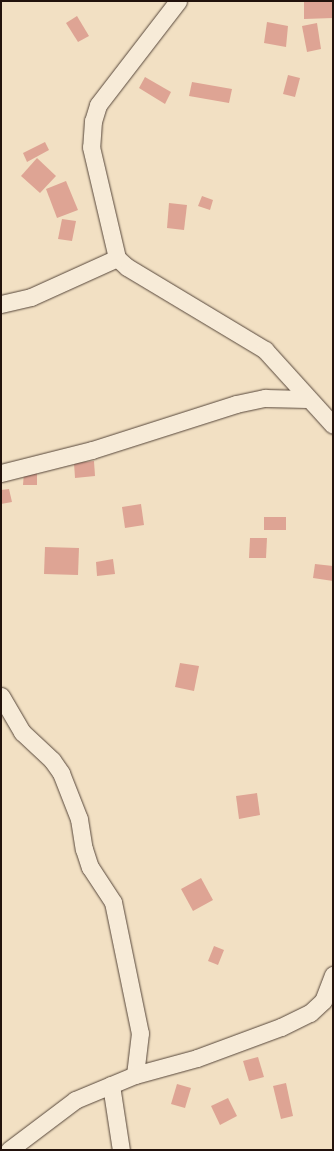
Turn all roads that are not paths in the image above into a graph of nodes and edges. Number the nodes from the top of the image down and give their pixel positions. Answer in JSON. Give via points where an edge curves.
{"nodes":[{"id":1,"x":178,"y":1,"type":"edge"},
{"id":2,"x":116,"y":258,"type":"junction"},
{"id":3,"x":1,"y":304,"type":"edge"},
{"id":4,"x":307,"y":399,"type":"junction"},
{"id":5,"x":333,"y":425,"type":"edge"},
{"id":6,"x":1,"y":473,"type":"edge"},
{"id":7,"x":1,"y":696,"type":"edge"},
{"id":8,"x":333,"y":975,"type":"edge"},
{"id":9,"x":135,"y":1076,"type":"junction"},
{"id":10,"x":111,"y":1085,"type":"junction"},
{"id":11,"x":9,"y":1150,"type":"edge"},
{"id":12,"x":121,"y":1150,"type":"edge"}],
"edges":[{"from":1,"to":2,"type":"street","via":[[98,105],[92,121],[91,147]]},
{"from":2,"to":3,"type":"street","via":[[31,297]]},
{"from":2,"to":4,"type":"street","via":[[265,350]]},
{"from":4,"to":5,"type":"street"},
{"from":4,"to":6,"type":"street","via":[[265,398],[236,404],[92,450]]},
{"from":7,"to":9,"type":"street","via":[[22,732],[52,760],[61,773],[79,819],[90,867],[113,902],[140,1033]]},
{"from":8,"to":9,"type":"street","via":[[323,1000],[310,1012],[281,1027],[204,1055]]},
{"from":9,"to":10,"type":"street"},
{"from":10,"to":11,"type":"street","via":[[75,1100]]},
{"from":10,"to":12,"type":"street"}]}
